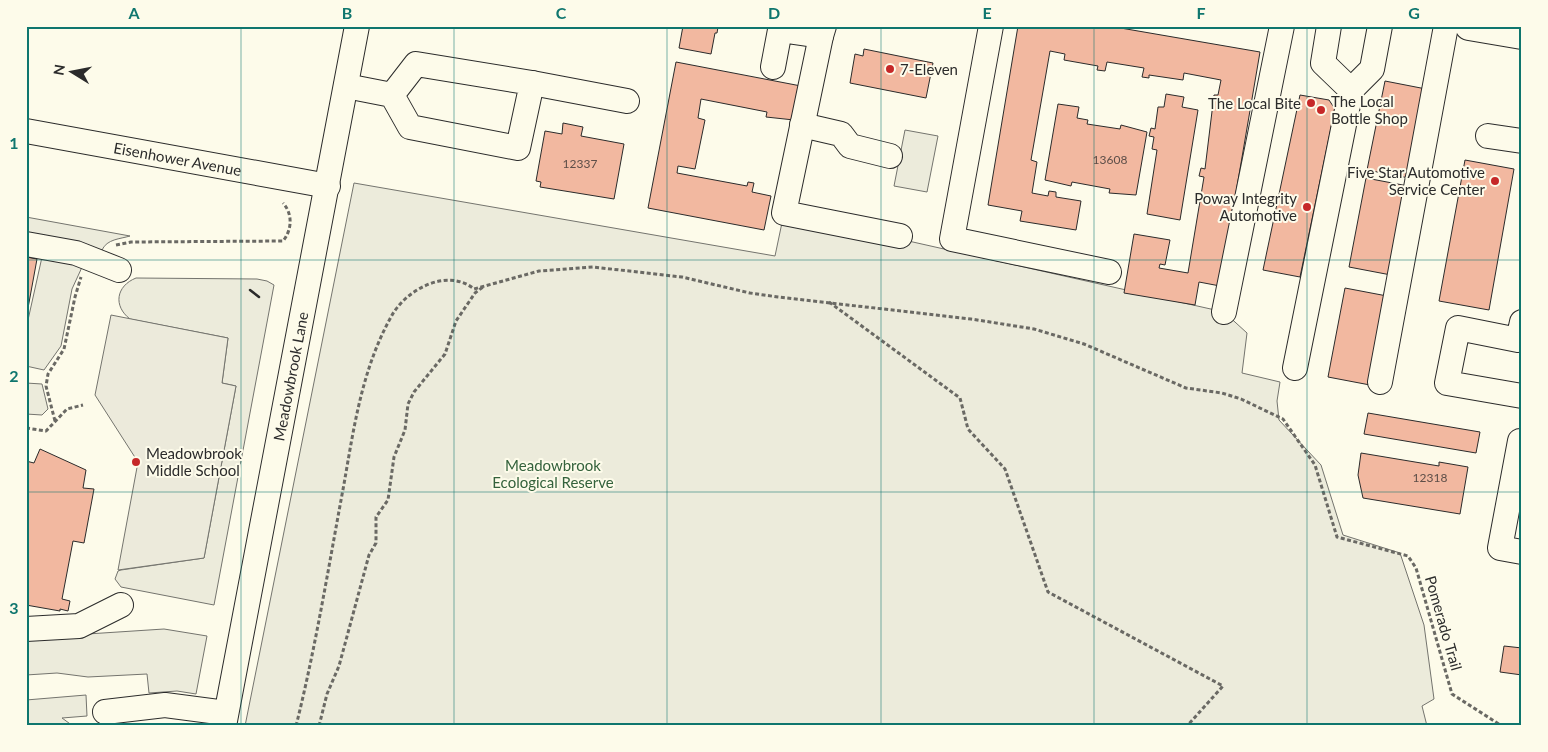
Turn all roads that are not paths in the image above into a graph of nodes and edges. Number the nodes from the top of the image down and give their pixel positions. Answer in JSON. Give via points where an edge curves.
{"nodes":[{"id":1,"x":357,"y":26,"type":"edge"},
{"id":2,"x":991,"y":26,"type":"edge"},
{"id":3,"x":1282,"y":26,"type":"edge"},
{"id":4,"x":1329,"y":26,"type":"edge"},
{"id":5,"x":1380,"y":26,"type":"edge"},
{"id":6,"x":1446,"y":26,"type":"edge"},
{"id":7,"x":1469,"y":26,"type":"edge"},
{"id":8,"x":822,"y":31,"type":"edge"},
{"id":9,"x":1522,"y":35,"type":"edge"},
{"id":10,"x":773,"y":66,"type":"dead end"},
{"id":11,"x":532,"y":83,"type":"junction"},
{"id":12,"x":346,"y":86,"type":"junction"},
{"id":13,"x":1351,"y":90,"type":"junction"},
{"id":14,"x":392,"y":95,"type":"junction"},
{"id":15,"x":627,"y":101,"type":"dead end"},
{"id":16,"x":802,"y":125,"type":"junction"},
{"id":17,"x":26,"y":131,"type":"edge"},
{"id":18,"x":1488,"y":136,"type":"dead end"},
{"id":19,"x":1522,"y":141,"type":"edge"},
{"id":20,"x":890,"y":156,"type":"dead end"},
{"id":21,"x":328,"y":186,"type":"junction"},
{"id":22,"x":900,"y":236,"type":"dead end"},
{"id":23,"x":26,"y":244,"type":"edge"},
{"id":24,"x":119,"y":270,"type":"dead end"},
{"id":25,"x":1109,"y":272,"type":"dead end"},
{"id":26,"x":1224,"y":312,"type":"dead end"},
{"id":27,"x":1521,"y":334,"type":"edge"},
{"id":28,"x":1295,"y":368,"type":"dead end"},
{"id":29,"x":1380,"y":382,"type":"dead end"},
{"id":30,"x":1522,"y":396,"type":"edge"},
{"id":31,"x":1520,"y":441,"type":"dead end"},
{"id":32,"x":1522,"y":552,"type":"edge"},
{"id":33,"x":121,"y":605,"type":"dead end"},
{"id":34,"x":26,"y":628,"type":"edge"},
{"id":35,"x":106,"y":712,"type":"dead end"},
{"id":36,"x":225,"y":720,"type":"edge"}],
"edges":[{"from":1,"to":12,"type":"street","name":"Meadowbrook Lane"},
{"from":2,"to":25,"type":"street","via":[[952,239]]},
{"from":3,"to":26,"type":"street"},
{"from":4,"to":13,"type":"street","via":[[1323,63]]},
{"from":5,"to":13,"type":"street","via":[[1372,69]]},
{"from":6,"to":29,"type":"street"},
{"from":7,"to":9,"type":"main road"},
{"from":8,"to":10,"type":"street","via":[[780,30]]},
{"from":8,"to":16,"type":"street"},
{"from":11,"to":14,"type":"street","via":[[416,64]]},
{"from":11,"to":14,"type":"street","via":[[518,148],[410,127]]},
{"from":11,"to":15,"type":"street"},
{"from":12,"to":14,"type":"street"},
{"from":12,"to":21,"type":"street","name":"Meadowbrook Lane"},
{"from":13,"to":28,"type":"street"},
{"from":16,"to":20,"type":"street","via":[[841,134],[850,146]]},
{"from":16,"to":22,"type":"street","via":[[784,213]]},
{"from":17,"to":21,"type":"street","name":"Eisenhower Avenue"},
{"from":18,"to":19,"type":"street"},
{"from":21,"to":36,"type":"street","name":"Meadowbrook Lane"},
{"from":23,"to":24,"type":"street","via":[[76,253]]},
{"from":27,"to":30,"type":"street","via":[[1458,328],[1448,383]]},
{"from":31,"to":32,"type":"street","via":[[1500,548]]},
{"from":33,"to":34,"type":"street","via":[[79,626]]},
{"from":35,"to":36,"type":"street","via":[[165,705]]}]}
